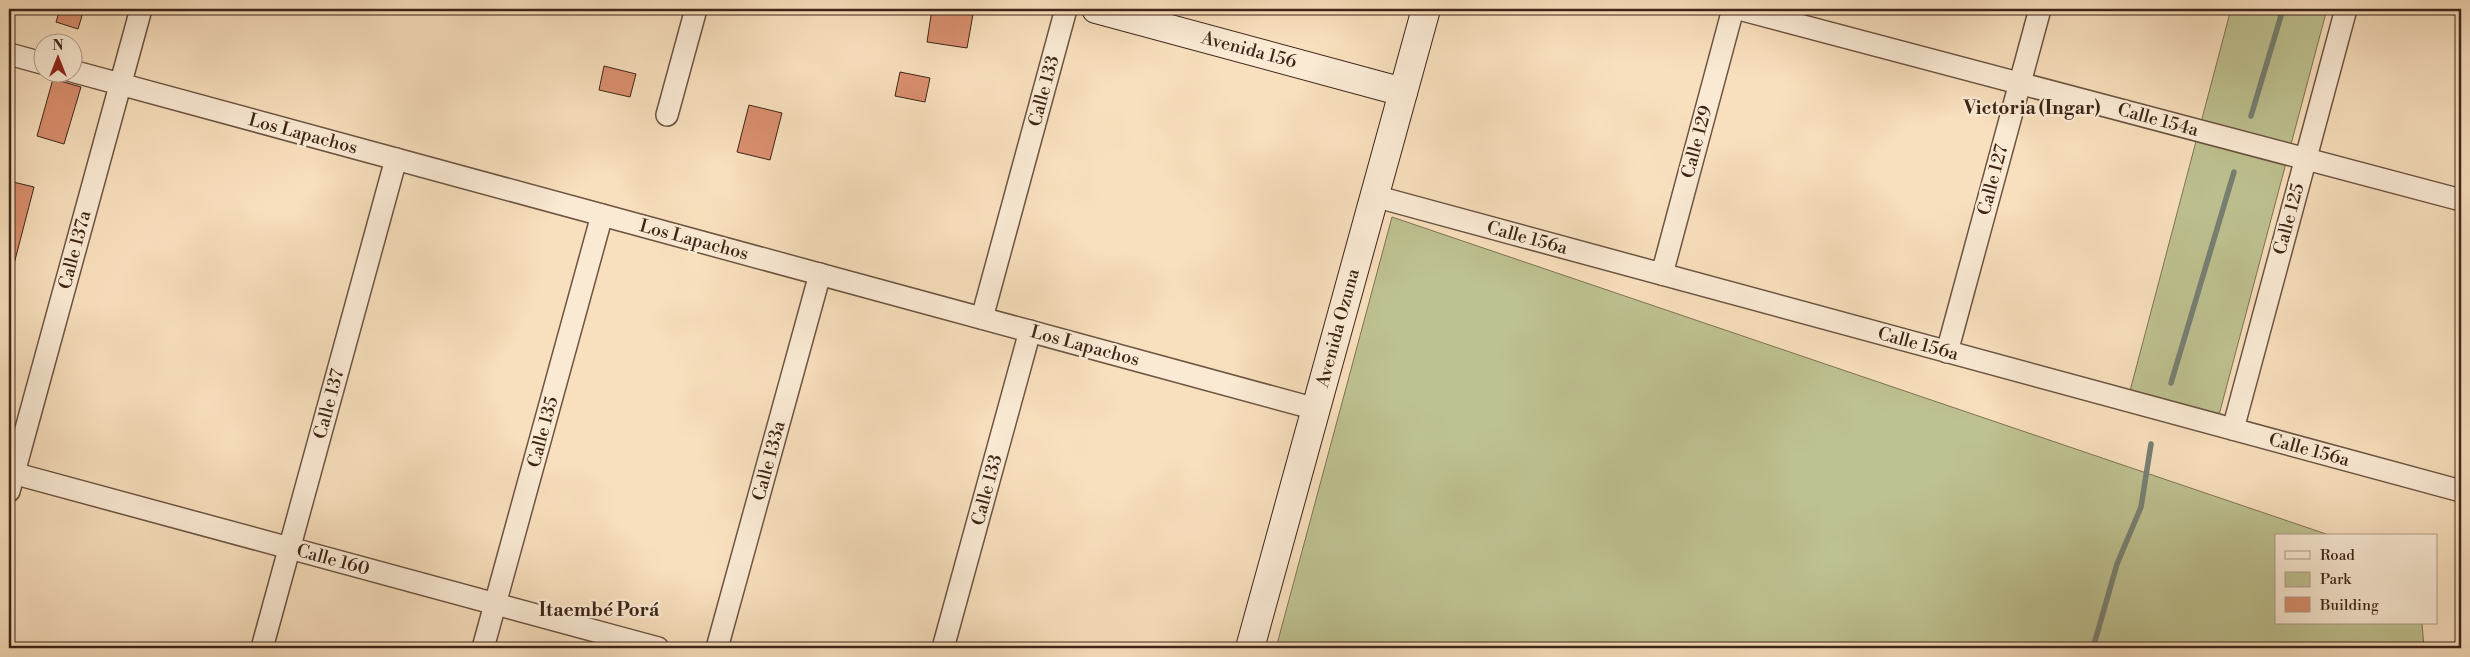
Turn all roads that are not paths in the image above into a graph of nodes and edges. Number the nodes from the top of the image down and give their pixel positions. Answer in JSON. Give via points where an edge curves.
{"nodes":[{"id":1,"x":141,"y":9,"type":"edge"},
{"id":2,"x":696,"y":9,"type":"edge"},
{"id":3,"x":1066,"y":9,"type":"edge"},
{"id":4,"x":1096,"y":9,"type":"edge"},
{"id":5,"x":1426,"y":9,"type":"edge"},
{"id":6,"x":1733,"y":9,"type":"edge"},
{"id":7,"x":1739,"y":9,"type":"edge"},
{"id":8,"x":2040,"y":9,"type":"edge"},
{"id":9,"x":2346,"y":9,"type":"edge"},
{"id":10,"x":9,"y":54,"type":"edge"},
{"id":11,"x":32,"y":60,"type":"edge"},
{"id":12,"x":82,"y":74,"type":"edge"},
{"id":13,"x":2020,"y":83,"type":"junction"},
{"id":14,"x":120,"y":84,"type":"junction"},
{"id":15,"x":1403,"y":92,"type":"junction"},
{"id":16,"x":667,"y":115,"type":"dead end"},
{"id":17,"x":396,"y":159,"type":"junction"},
{"id":18,"x":2306,"y":159,"type":"junction"},
{"id":19,"x":1374,"y":196,"type":"junction"},
{"id":20,"x":2461,"y":200,"type":"edge"},
{"id":21,"x":602,"y":215,"type":"junction"},
{"id":22,"x":820,"y":274,"type":"junction"},
{"id":23,"x":1662,"y":274,"type":"junction"},
{"id":24,"x":982,"y":318,"type":"junction"},
{"id":25,"x":1030,"y":331,"type":"junction"},
{"id":26,"x":1947,"y":352,"type":"junction"},
{"id":27,"x":1316,"y":409,"type":"junction"},
{"id":28,"x":2233,"y":429,"type":"junction"},
{"id":29,"x":10,"y":479,"type":"edge"},
{"id":30,"x":2461,"y":491,"type":"edge"},
{"id":31,"x":289,"y":548,"type":"junction"},
{"id":32,"x":495,"y":604,"type":"junction"},
{"id":33,"x":262,"y":648,"type":"edge"},
{"id":34,"x":483,"y":648,"type":"edge"},
{"id":35,"x":658,"y":648,"type":"edge"},
{"id":36,"x":718,"y":648,"type":"edge"},
{"id":37,"x":944,"y":648,"type":"edge"},
{"id":38,"x":1250,"y":648,"type":"edge"}],
"edges":[{"from":1,"to":14,"type":"street","name":"Calle 137a"},
{"from":2,"to":16,"type":"street"},
{"from":3,"to":24,"type":"street","name":"Calle 133"},
{"from":4,"to":15,"type":"main road","name":"Avenida 156"},
{"from":5,"to":15,"type":"main road","name":"Avenida Ozuna"},
{"from":6,"to":23,"type":"street","name":"Calle 129"},
{"from":7,"to":13,"type":"street","name":"Calle 154a"},
{"from":8,"to":13,"type":"street","name":"Calle 127"},
{"from":9,"to":18,"type":"street","name":"Calle 125"},
{"from":10,"to":11,"type":"street"},
{"from":12,"to":14,"type":"street","name":"Los Lapachos"},
{"from":13,"to":18,"type":"street","name":"Calle 154a"},
{"from":13,"to":26,"type":"street","name":"Calle 127"},
{"from":14,"to":17,"type":"street","name":"Los Lapachos"},
{"from":14,"to":29,"type":"street","name":"Calle 137a"},
{"from":15,"to":19,"type":"main road","name":"Avenida Ozuna"},
{"from":17,"to":21,"type":"street","name":"Los Lapachos"},
{"from":17,"to":31,"type":"street","name":"Calle 137"},
{"from":18,"to":20,"type":"street","name":"Calle 154a"},
{"from":18,"to":28,"type":"street","name":"Calle 125"},
{"from":19,"to":23,"type":"street","name":"Calle 156a"},
{"from":19,"to":27,"type":"main road","name":"Avenida Ozuna"},
{"from":21,"to":22,"type":"street","name":"Los Lapachos"},
{"from":21,"to":32,"type":"street","name":"Calle 135"},
{"from":22,"to":24,"type":"street","name":"Los Lapachos"},
{"from":22,"to":36,"type":"street","name":"Calle 133a"},
{"from":23,"to":26,"type":"street","name":"Calle 156a"},
{"from":24,"to":25,"type":"street","name":"Los Lapachos"},
{"from":25,"to":27,"type":"street","name":"Los Lapachos"},
{"from":25,"to":37,"type":"street","name":"Calle 133"},
{"from":26,"to":28,"type":"street","name":"Calle 156a"},
{"from":27,"to":38,"type":"main road","name":"Avenida Ozuna"},
{"from":28,"to":30,"type":"street","name":"Calle 156a"},
{"from":29,"to":31,"type":"street","name":"Calle 160"},
{"from":31,"to":32,"type":"street","name":"Calle 160"},
{"from":31,"to":33,"type":"street","name":"Calle 137"},
{"from":32,"to":34,"type":"street","name":"Calle 135"},
{"from":32,"to":35,"type":"street","name":"Calle 160"}]}
